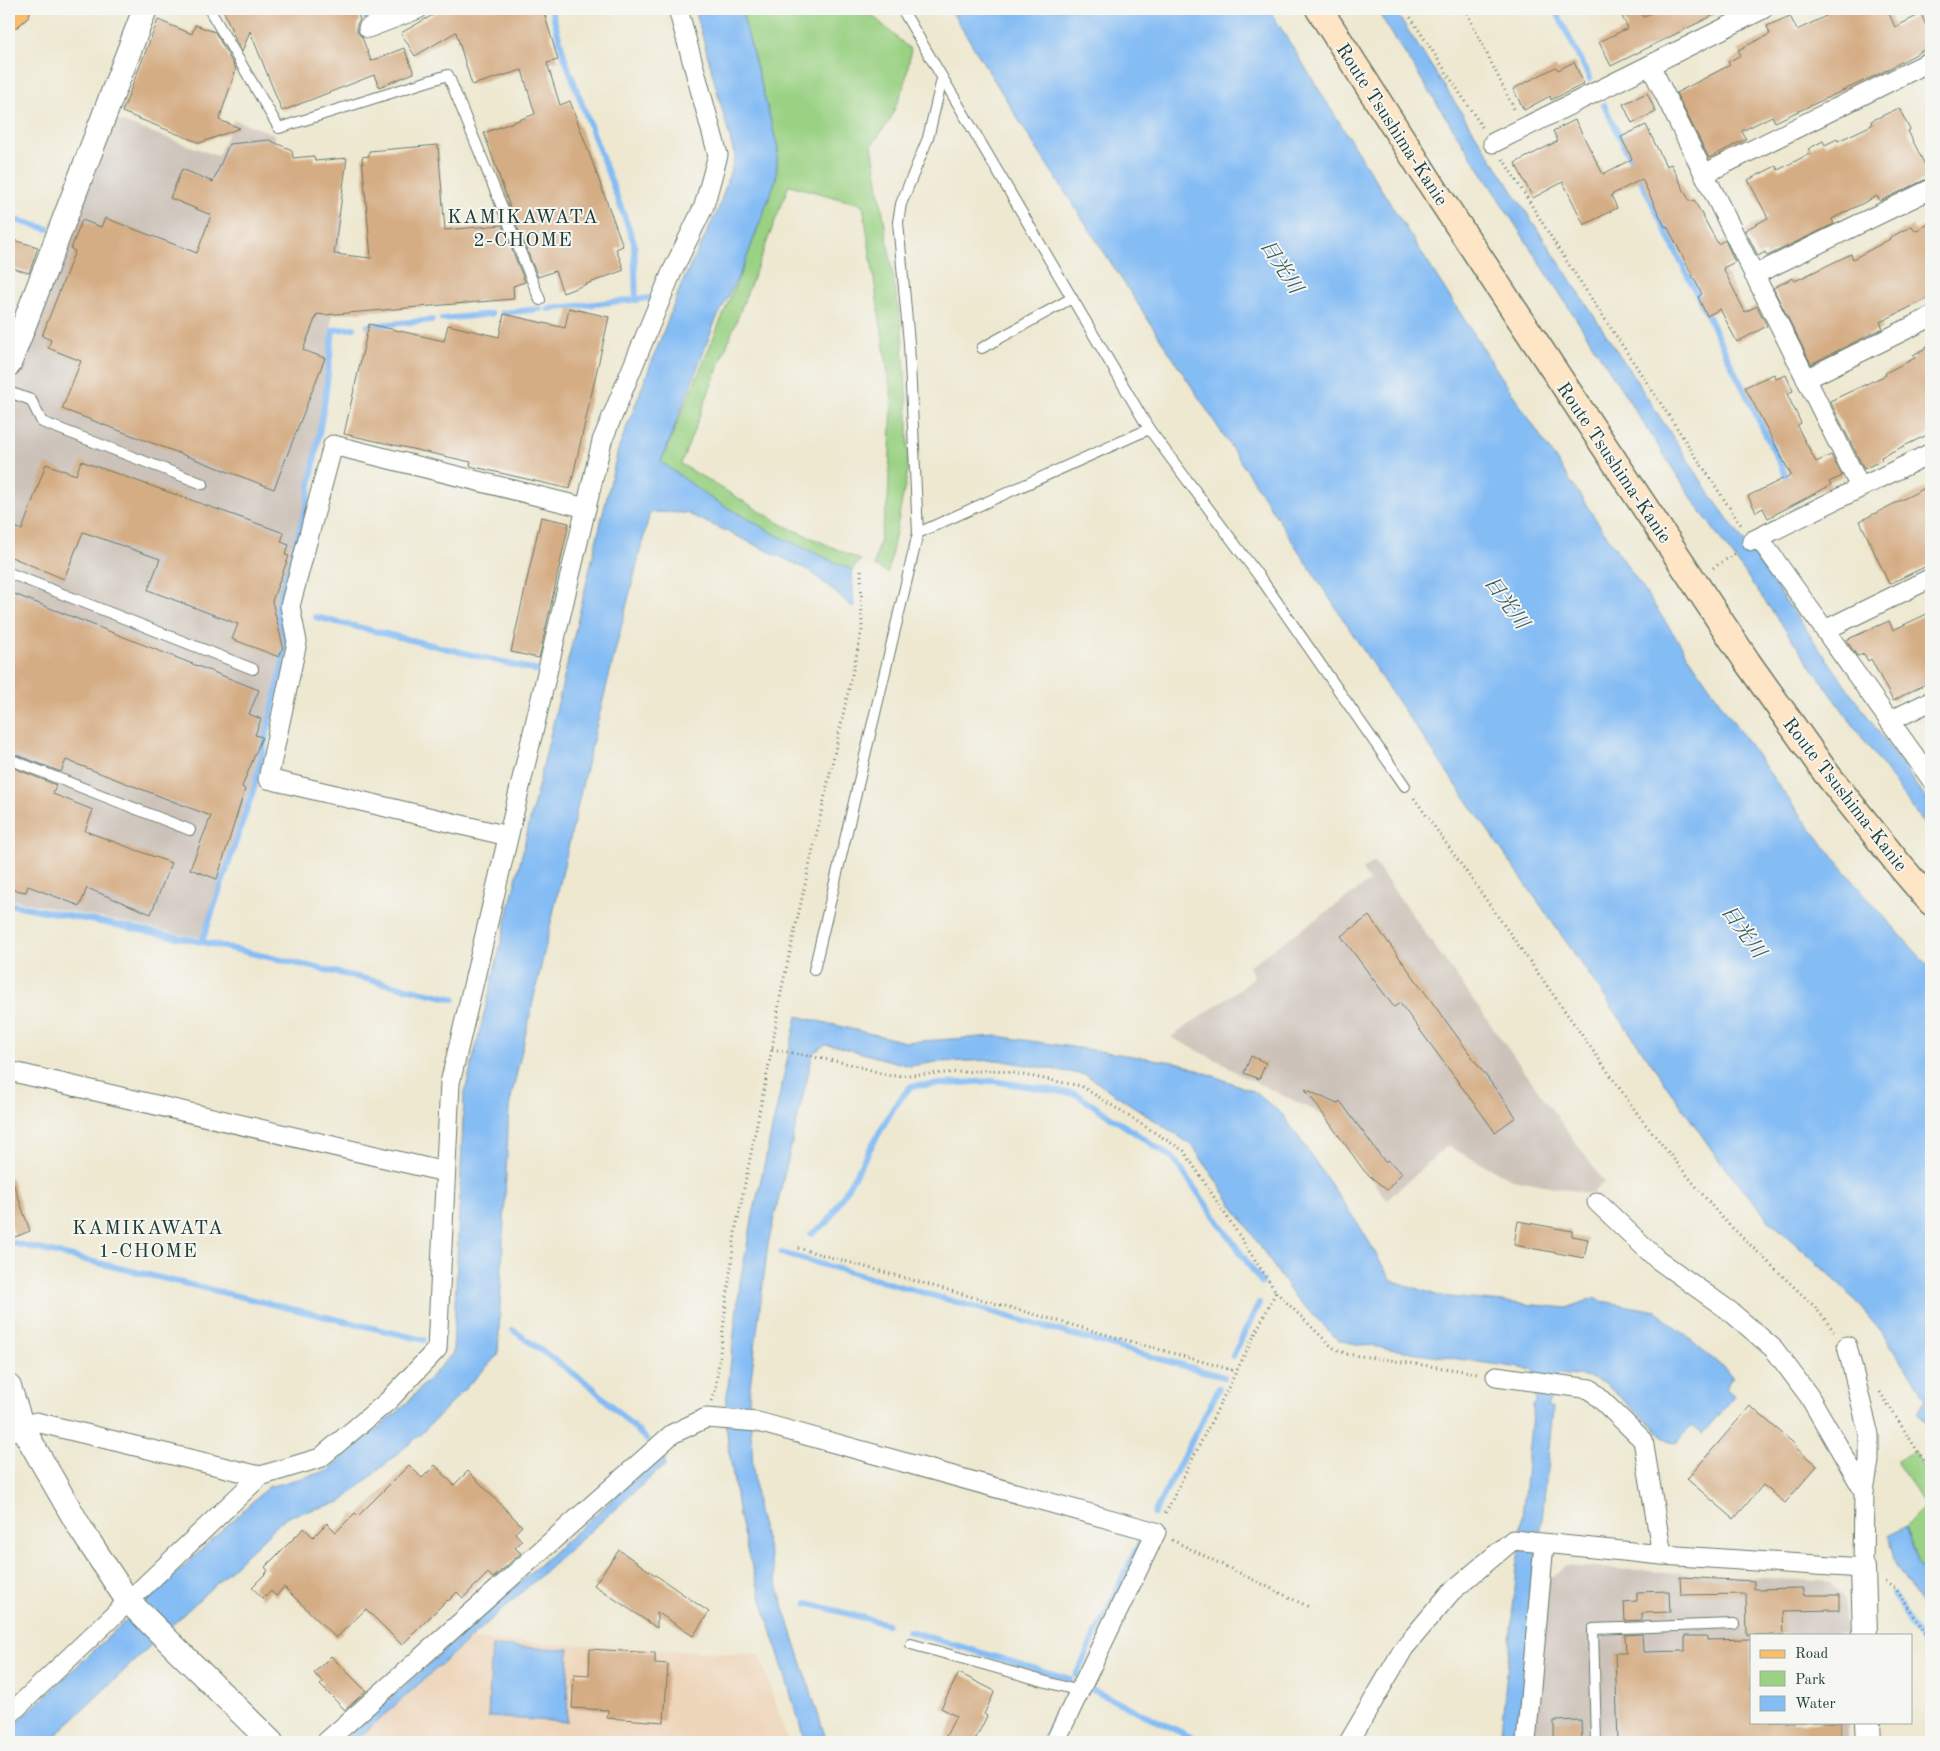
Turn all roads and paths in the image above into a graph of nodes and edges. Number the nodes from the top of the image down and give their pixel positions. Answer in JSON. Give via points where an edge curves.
{"nodes":[{"id":1,"x":16,"y":9,"type":"edge"},
{"id":2,"x":145,"y":9,"type":"edge"},
{"id":3,"x":209,"y":9,"type":"edge"},
{"id":4,"x":418,"y":9,"type":"edge"},
{"id":5,"x":678,"y":9,"type":"edge"},
{"id":6,"x":902,"y":9,"type":"edge"},
{"id":7,"x":1319,"y":9,"type":"edge"},
{"id":8,"x":1405,"y":9,"type":"edge"},
{"id":9,"x":1465,"y":9,"type":"edge"},
{"id":10,"x":1751,"y":11,"type":"edge"},
{"id":11,"x":9,"y":15,"type":"edge"},
{"id":12,"x":368,"y":28,"type":"dead end"},
{"id":13,"x":1931,"y":61,"type":"edge"},
{"id":14,"x":1650,"y":65,"type":"junction"},
{"id":15,"x":942,"y":79,"type":"junction"},
{"id":16,"x":1523,"y":128,"type":"junction"},
{"id":17,"x":1493,"y":143,"type":"junction"},
{"id":18,"x":1704,"y":174,"type":"junction"},
{"id":19,"x":1931,"y":188,"type":"edge"},
{"id":20,"x":1754,"y":274,"type":"junction"},
{"id":21,"x":1072,"y":298,"type":"junction"},
{"id":22,"x":540,"y":300,"type":"dead end"},
{"id":23,"x":1931,"y":317,"type":"edge"},
{"id":24,"x":982,"y":348,"type":"dead end"},
{"id":25,"x":9,"y":364,"type":"edge"},
{"id":26,"x":1806,"y":379,"type":"junction"},
{"id":27,"x":9,"y":392,"type":"edge"},
{"id":28,"x":1149,"y":429,"type":"junction"},
{"id":29,"x":1931,"y":453,"type":"edge"},
{"id":30,"x":203,"y":484,"type":"dead end"},
{"id":31,"x":1860,"y":487,"type":"junction"},
{"id":32,"x":586,"y":508,"type":"junction"},
{"id":33,"x":918,"y":533,"type":"junction"},
{"id":34,"x":1756,"y":539,"type":"junction"},
{"id":35,"x":861,"y":567,"type":"dead end"},
{"id":36,"x":9,"y":573,"type":"edge"},
{"id":37,"x":1931,"y":578,"type":"edge"},
{"id":38,"x":1825,"y":630,"type":"junction"},
{"id":39,"x":254,"y":669,"type":"dead end"},
{"id":40,"x":1931,"y":701,"type":"edge"},
{"id":41,"x":1890,"y":721,"type":"junction"},
{"id":42,"x":9,"y":759,"type":"edge"},
{"id":43,"x":1931,"y":779,"type":"edge"},
{"id":44,"x":1405,"y":786,"type":"joint"},
{"id":45,"x":190,"y":830,"type":"dead end"},
{"id":46,"x":508,"y":836,"type":"junction"},
{"id":47,"x":1931,"y":902,"type":"edge"},
{"id":48,"x":814,"y":970,"type":"dead end"},
{"id":49,"x":772,"y":1049,"type":"junction"},
{"id":50,"x":782,"y":1051,"type":"dead end"},
{"id":51,"x":9,"y":1070,"type":"edge"},
{"id":52,"x":445,"y":1172,"type":"junction"},
{"id":53,"x":1598,"y":1202,"type":"dead end"},
{"id":54,"x":798,"y":1248,"type":"dead end"},
{"id":55,"x":1276,"y":1292,"type":"junction"},
{"id":56,"x":1847,"y":1346,"type":"joint"},
{"id":57,"x":1236,"y":1371,"type":"junction"},
{"id":58,"x":1496,"y":1376,"type":"joint"},
{"id":59,"x":1874,"y":1384,"type":"dead end"},
{"id":60,"x":9,"y":1387,"type":"edge"},
{"id":61,"x":711,"y":1419,"type":"junction"},
{"id":62,"x":16,"y":1430,"type":"edge"},
{"id":63,"x":1931,"y":1472,"type":"edge"},
{"id":64,"x":260,"y":1476,"type":"junction"},
{"id":65,"x":1864,"y":1491,"type":"junction"},
{"id":66,"x":1156,"y":1532,"type":"junction"},
{"id":67,"x":1542,"y":1544,"type":"junction"},
{"id":68,"x":1662,"y":1555,"type":"junction"},
{"id":69,"x":1864,"y":1568,"type":"junction"},
{"id":70,"x":131,"y":1603,"type":"junction"},
{"id":71,"x":1311,"y":1608,"type":"dead end"},
{"id":72,"x":1734,"y":1624,"type":"dead end"},
{"id":73,"x":1865,"y":1634,"type":"edge"},
{"id":74,"x":1931,"y":1641,"type":"edge"},
{"id":75,"x":911,"y":1644,"type":"dead end"},
{"id":76,"x":1080,"y":1691,"type":"junction"},
{"id":77,"x":9,"y":1715,"type":"edge"},
{"id":78,"x":1868,"y":1724,"type":"edge"},
{"id":79,"x":270,"y":1742,"type":"edge"},
{"id":80,"x":326,"y":1742,"type":"edge"},
{"id":81,"x":1055,"y":1742,"type":"edge"},
{"id":82,"x":1349,"y":1742,"type":"edge"},
{"id":83,"x":1526,"y":1742,"type":"edge"},
{"id":84,"x":1596,"y":1742,"type":"edge"},
{"id":85,"x":1869,"y":1742,"type":"edge"}],
"edges":[{"from":1,"to":11,"type":"main road"},
{"from":2,"to":25,"type":"street"},
{"from":3,"to":22,"type":"lane","via":[[279,128],[448,75]]},
{"from":4,"to":12,"type":"street"},
{"from":5,"to":32,"type":"street","via":[[718,155],[704,206],[671,274],[602,441]]},
{"from":6,"to":15,"type":"lane"},
{"from":7,"to":47,"type":"main road","name":"Route Tsushima-Kanie","via":[[1748,663],[1826,773]]},
{"from":8,"to":17,"type":"path"},
{"from":9,"to":16,"type":"path"},
{"from":10,"to":14,"type":"street"},
{"from":13,"to":18,"type":"street"},
{"from":14,"to":16,"type":"street"},
{"from":14,"to":18,"type":"street"},
{"from":15,"to":21,"type":"lane"},
{"from":15,"to":33,"type":"lane","via":[[928,138],[901,204],[898,222],[909,343]]},
{"from":16,"to":17,"type":"street"},
{"from":17,"to":34,"type":"path","via":[[1558,248]]},
{"from":18,"to":20,"type":"street"},
{"from":19,"to":20,"type":"street"},
{"from":20,"to":26,"type":"street"},
{"from":21,"to":24,"type":"lane"},
{"from":21,"to":28,"type":"lane"},
{"from":23,"to":26,"type":"street"},
{"from":26,"to":31,"type":"street"},
{"from":27,"to":30,"type":"lane","via":[[31,400],[42,422]]},
{"from":28,"to":33,"type":"lane"},
{"from":28,"to":44,"type":"lane","via":[[1264,583]]},
{"from":29,"to":31,"type":"street"},
{"from":31,"to":34,"type":"street"},
{"from":32,"to":46,"type":"street"},
{"from":32,"to":46,"type":"street","via":[[333,445],[290,606],[297,642],[268,779]]},
{"from":33,"to":48,"type":"lane"},
{"from":34,"to":38,"type":"street"},
{"from":35,"to":49,"type":"path","via":[[862,630]]},
{"from":36,"to":39,"type":"lane"},
{"from":37,"to":38,"type":"street"},
{"from":38,"to":41,"type":"street"},
{"from":40,"to":41,"type":"street"},
{"from":41,"to":43,"type":"street"},
{"from":42,"to":45,"type":"lane"},
{"from":44,"to":56,"type":"path","via":[[1642,1120],[1721,1217],[1815,1307]]},
{"from":46,"to":52,"type":"street","via":[[450,1083]]},
{"from":49,"to":50,"type":"path"},
{"from":49,"to":55,"type":"path","via":[[850,1064],[891,1076],[997,1070],[1081,1086],[1184,1151]]},
{"from":49,"to":61,"type":"path","via":[[735,1233]]},
{"from":51,"to":52,"type":"street"},
{"from":52,"to":64,"type":"street","via":[[437,1349],[388,1401],[320,1458]]},
{"from":53,"to":65,"type":"street","via":[[1658,1259],[1774,1348],[1809,1396]]},
{"from":54,"to":57,"type":"path"},
{"from":55,"to":57,"type":"path"},
{"from":55,"to":58,"type":"path","via":[[1332,1347],[1347,1354]]},
{"from":56,"to":65,"type":"street","via":[[1869,1435]]},
{"from":57,"to":66,"type":"path"},
{"from":58,"to":68,"type":"street","via":[[1590,1389],[1643,1440]]},
{"from":59,"to":63,"type":"path"},
{"from":60,"to":62,"type":"street"},
{"from":61,"to":66,"type":"street","via":[[758,1422]]},
{"from":61,"to":80,"type":"street","via":[[672,1434]]},
{"from":62,"to":64,"type":"street","via":[[36,1422]]},
{"from":62,"to":70,"type":"street"},
{"from":64,"to":70,"type":"street"},
{"from":65,"to":69,"type":"street"},
{"from":66,"to":71,"type":"path"},
{"from":66,"to":76,"type":"street"},
{"from":67,"to":68,"type":"street"},
{"from":67,"to":82,"type":"street","via":[[1513,1540],[1451,1592],[1404,1648]]},
{"from":67,"to":83,"type":"street"},
{"from":68,"to":69,"type":"street"},
{"from":69,"to":73,"type":"street"},
{"from":69,"to":74,"type":"path","via":[[1896,1588]]},
{"from":70,"to":77,"type":"street"},
{"from":70,"to":79,"type":"street"},
{"from":72,"to":84,"type":"lane","via":[[1593,1629]]},
{"from":75,"to":76,"type":"lane"},
{"from":76,"to":81,"type":"street"},
{"from":78,"to":85,"type":"street"}]}
